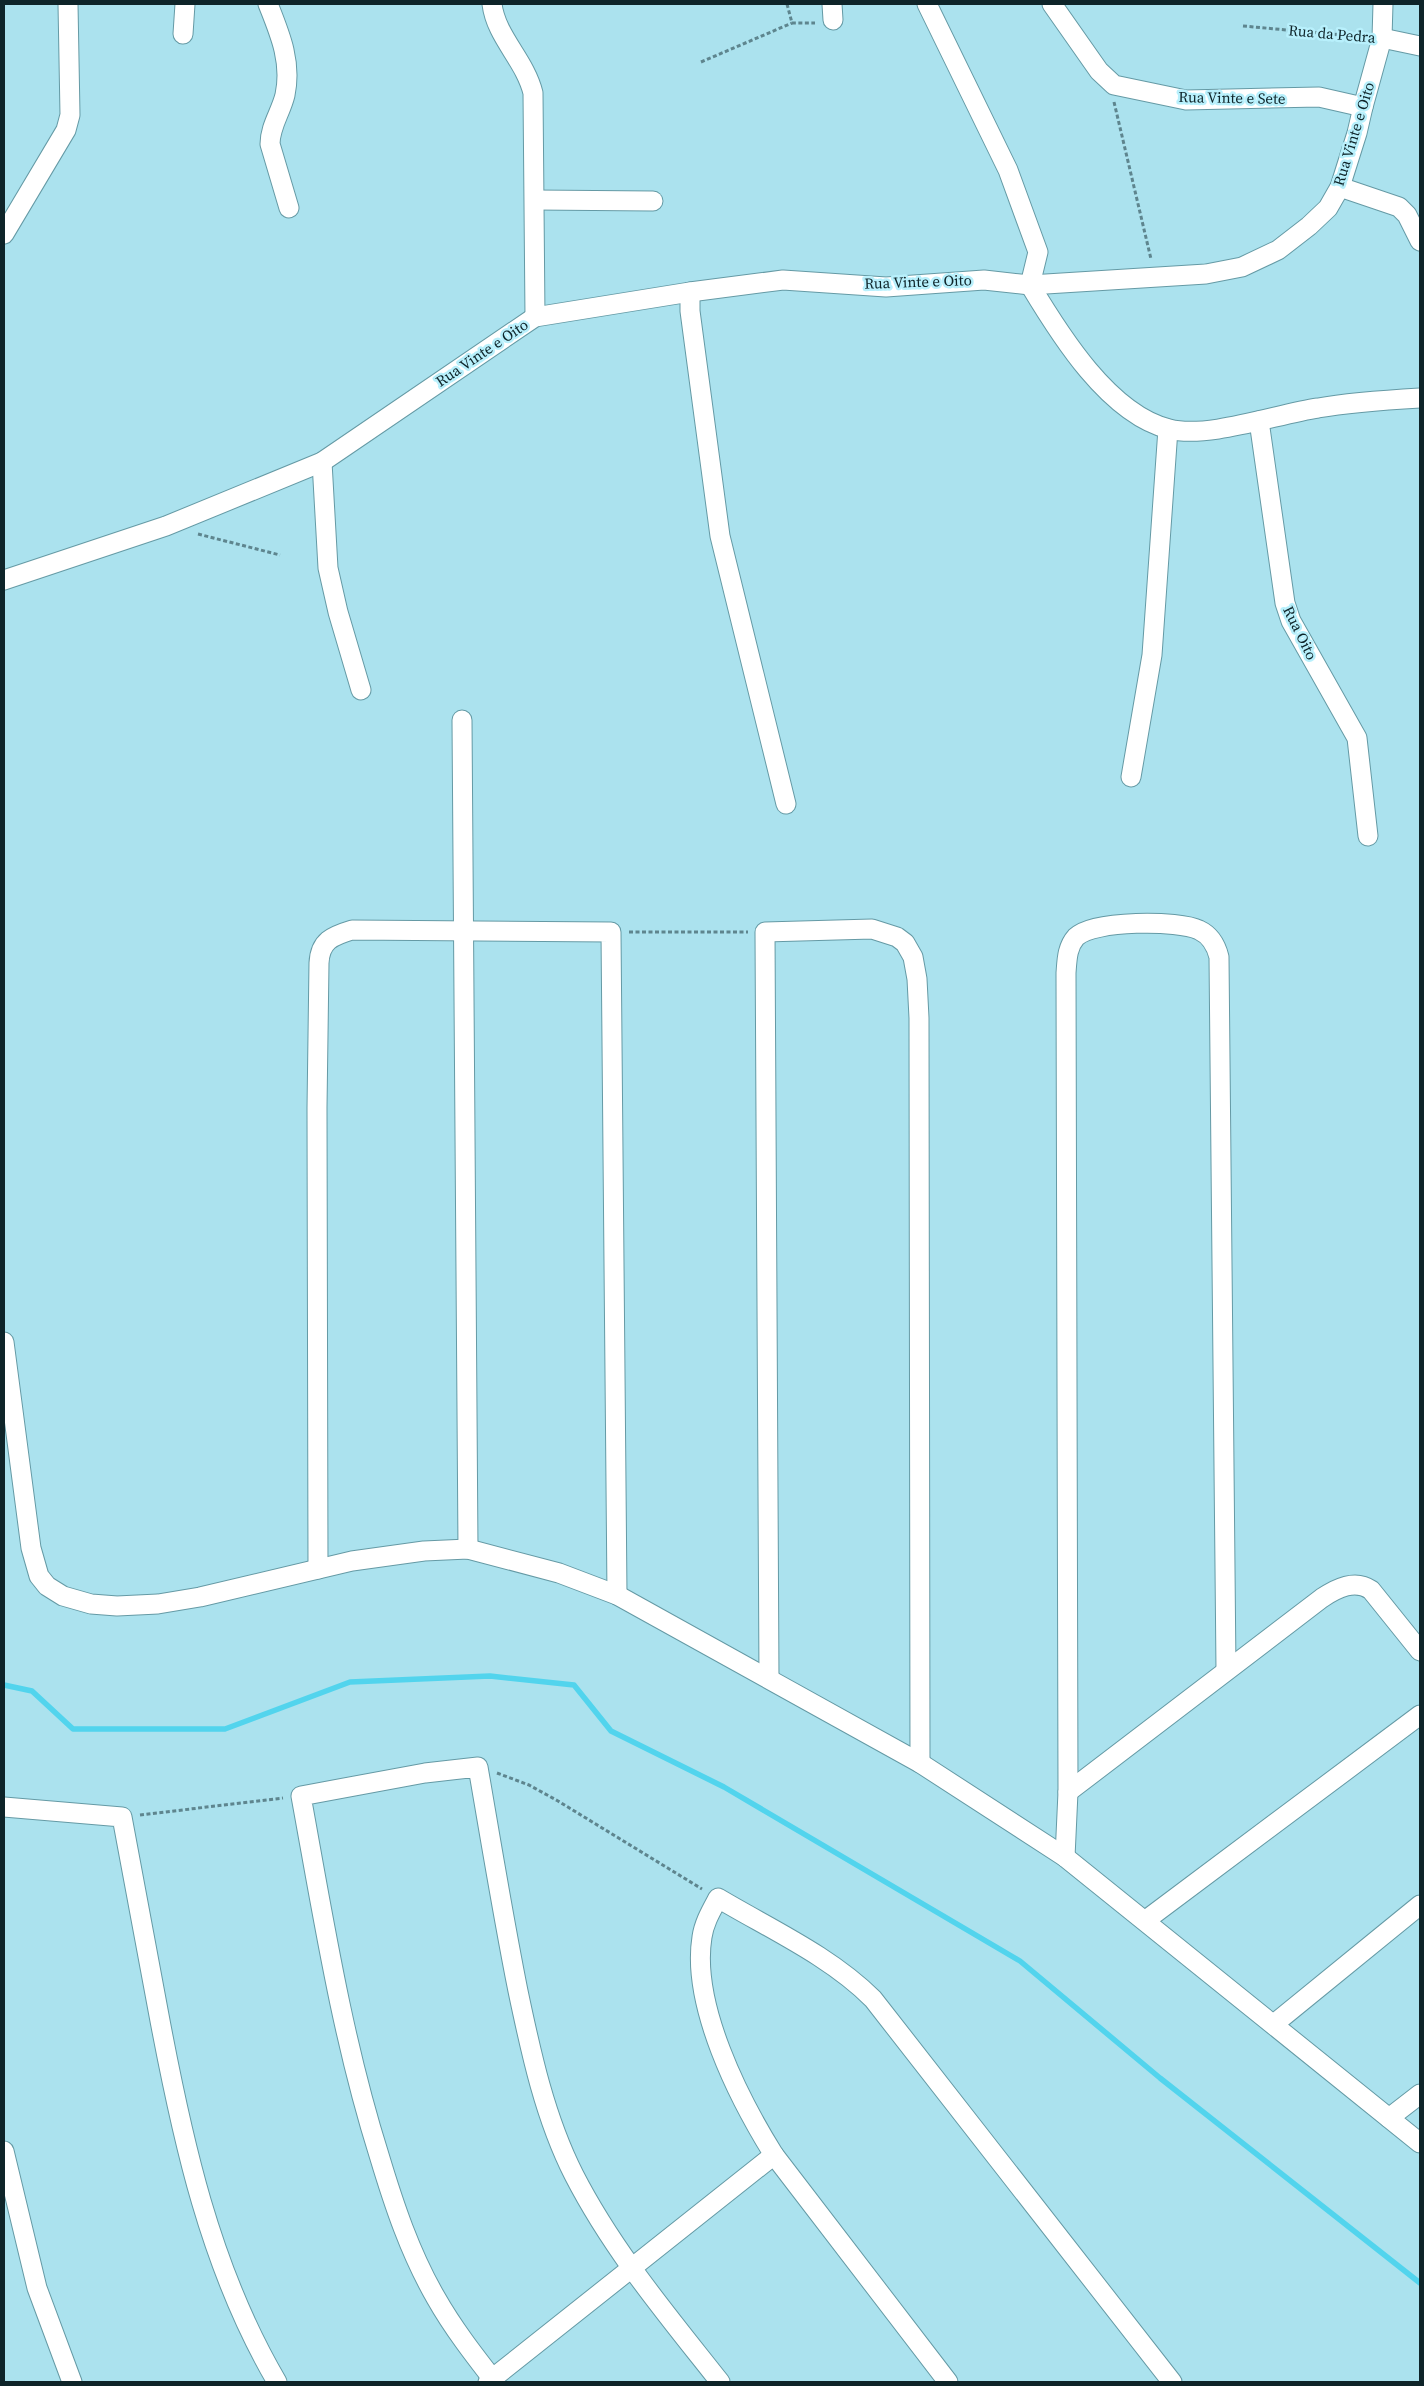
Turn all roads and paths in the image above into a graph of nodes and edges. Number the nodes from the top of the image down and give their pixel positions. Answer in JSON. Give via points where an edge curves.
{"nodes":[{"id":1,"x":68,"y":4,"type":"edge"},
{"id":2,"x":185,"y":4,"type":"edge"},
{"id":3,"x":268,"y":4,"type":"edge"},
{"id":4,"x":492,"y":4,"type":"edge"},
{"id":5,"x":787,"y":4,"type":"edge"},
{"id":6,"x":927,"y":4,"type":"edge"},
{"id":7,"x":1052,"y":4,"type":"edge"},
{"id":8,"x":1383,"y":4,"type":"edge"},
{"id":9,"x":832,"y":12,"type":"edge"},
{"id":10,"x":792,"y":23,"type":"junction"},
{"id":11,"x":1243,"y":26,"type":"dead end"},
{"id":12,"x":183,"y":34,"type":"dead end"},
{"id":13,"x":1382,"y":38,"type":"junction"},
{"id":14,"x":1420,"y":46,"type":"edge"},
{"id":15,"x":701,"y":62,"type":"dead end"},
{"id":16,"x":1109,"y":82,"type":"junction"},
{"id":17,"x":1363,"y":107,"type":"junction"},
{"id":18,"x":1340,"y":187,"type":"junction"},
{"id":19,"x":535,"y":200,"type":"junction"},
{"id":20,"x":653,"y":201,"type":"dead end"},
{"id":21,"x":289,"y":208,"type":"dead end"},
{"id":22,"x":4,"y":234,"type":"edge"},
{"id":23,"x":1420,"y":241,"type":"edge"},
{"id":24,"x":1155,"y":276,"type":"junction"},
{"id":25,"x":1030,"y":285,"type":"junction"},
{"id":26,"x":690,"y":292,"type":"junction"},
{"id":27,"x":535,"y":317,"type":"junction"},
{"id":28,"x":1420,"y":398,"type":"edge"},
{"id":29,"x":1259,"y":420,"type":"junction"},
{"id":30,"x":1168,"y":429,"type":"junction"},
{"id":31,"x":322,"y":462,"type":"junction"},
{"id":32,"x":194,"y":533,"type":"dead end"},
{"id":33,"x":280,"y":555,"type":"dead end"},
{"id":34,"x":4,"y":580,"type":"edge"},
{"id":35,"x":361,"y":690,"type":"dead end"},
{"id":36,"x":462,"y":720,"type":"dead end"},
{"id":37,"x":1131,"y":778,"type":"dead end"},
{"id":38,"x":786,"y":804,"type":"dead end"},
{"id":39,"x":1368,"y":836,"type":"dead end"},
{"id":40,"x":464,"y":931,"type":"junction"},
{"id":41,"x":611,"y":932,"type":"junction"},
{"id":42,"x":765,"y":932,"type":"junction"},
{"id":43,"x":4,"y":1342,"type":"edge"},
{"id":44,"x":468,"y":1549,"type":"junction"},
{"id":45,"x":318,"y":1569,"type":"junction"},
{"id":46,"x":616,"y":1595,"type":"junction"},
{"id":47,"x":1420,"y":1651,"type":"edge"},
{"id":48,"x":1226,"y":1670,"type":"junction"},
{"id":49,"x":768,"y":1678,"type":"junction"},
{"id":50,"x":1420,"y":1715,"type":"edge"},
{"id":51,"x":920,"y":1763,"type":"junction"},
{"id":52,"x":478,"y":1767,"type":"junction"},
{"id":53,"x":1068,"y":1792,"type":"junction"},
{"id":54,"x":301,"y":1796,"type":"junction"},
{"id":55,"x":4,"y":1806,"type":"edge"},
{"id":56,"x":122,"y":1817,"type":"junction"},
{"id":57,"x":1065,"y":1857,"type":"junction"},
{"id":58,"x":718,"y":1898,"type":"junction"},
{"id":59,"x":1420,"y":1905,"type":"edge"},
{"id":60,"x":1146,"y":1920,"type":"junction"},
{"id":61,"x":1274,"y":2024,"type":"junction"},
{"id":62,"x":1420,"y":2094,"type":"edge"},
{"id":63,"x":1389,"y":2118,"type":"junction"},
{"id":64,"x":1420,"y":2143,"type":"edge"},
{"id":65,"x":4,"y":2151,"type":"edge"},
{"id":66,"x":774,"y":2155,"type":"junction"},
{"id":67,"x":630,"y":2268,"type":"junction"},
{"id":68,"x":492,"y":2381,"type":"edge"},
{"id":69,"x":72,"y":2382,"type":"edge"},
{"id":70,"x":277,"y":2382,"type":"edge"},
{"id":71,"x":720,"y":2382,"type":"edge"},
{"id":72,"x":948,"y":2382,"type":"edge"},
{"id":73,"x":1172,"y":2382,"type":"edge"}],
"edges":[{"from":1,"to":22,"type":"street","via":[[70,115],[66,130]]},
{"from":2,"to":12,"type":"street"},
{"from":3,"to":21,"type":"street","via":[[288,69],[270,144]]},
{"from":4,"to":19,"type":"street","via":[[500,29],[526,71],[533,93]]},
{"from":5,"to":10,"type":"path"},
{"from":6,"to":25,"type":"street","via":[[1015,188],[1038,252]]},
{"from":7,"to":16,"type":"street"},
{"from":8,"to":13,"type":"street","name":"Rua Vinte e Oito"},
{"from":9,"to":10,"type":"path"},
{"from":10,"to":15,"type":"path"},
{"from":11,"to":13,"type":"path","name":"Rua da Pedra"},
{"from":13,"to":14,"type":"street","name":"Rua da Pedra"},
{"from":13,"to":17,"type":"street","name":"Rua Vinte e Oito"},
{"from":16,"to":17,"type":"street","name":"Rua Vinte e Sete","via":[[1186,100],[1319,97]]},
{"from":16,"to":24,"type":"path"},
{"from":17,"to":18,"type":"street","name":"Rua Vinte e Oito","via":[[1358,134]]},
{"from":18,"to":23,"type":"street","via":[[1399,207],[1407,215]]},
{"from":18,"to":24,"type":"street","name":"Rua Vinte e Oito","via":[[1328,208],[1278,250],[1242,267],[1206,274]]},
{"from":19,"to":20,"type":"street"},
{"from":19,"to":27,"type":"street"},
{"from":24,"to":25,"type":"street","name":"Rua Vinte e Oito"},
{"from":25,"to":26,"type":"street","name":"Rua Vinte e Oito","via":[[984,280],[886,287],[782,280]]},
{"from":25,"to":30,"type":"street","via":[[1052,324],[1117,399],[1136,414]]},
{"from":26,"to":27,"type":"street","name":"Rua Vinte e Oito"},
{"from":26,"to":38,"type":"street","via":[[720,536]]},
{"from":27,"to":31,"type":"street","name":"Rua Vinte e Oito"},
{"from":28,"to":29,"type":"street","via":[[1318,408]]},
{"from":29,"to":30,"type":"street","via":[[1189,431]]},
{"from":29,"to":39,"type":"street","name":"Rua Oito","via":[[1285,603],[1291,621],[1356,738]]},
{"from":30,"to":37,"type":"street","via":[[1152,655]]},
{"from":31,"to":34,"type":"street","name":"Rua Vinte e Oito","via":[[166,526]]},
{"from":31,"to":35,"type":"street","via":[[328,568]]},
{"from":32,"to":33,"type":"path"},
{"from":36,"to":40,"type":"street"},
{"from":40,"to":41,"type":"street"},
{"from":40,"to":44,"type":"street"},
{"from":40,"to":45,"type":"street","via":[[352,930],[328,939],[320,951]]},
{"from":41,"to":42,"type":"path"},
{"from":41,"to":46,"type":"street"},
{"from":42,"to":49,"type":"street"},
{"from":42,"to":51,"type":"street","via":[[872,929],[886,932],[905,942],[916,966],[919,1018]]},
{"from":43,"to":45,"type":"street","via":[[31,1548],[39,1576],[47,1586],[63,1596],[92,1604],[158,1604]]},
{"from":44,"to":45,"type":"street","via":[[382,1556]]},
{"from":44,"to":46,"type":"street","via":[[559,1573]]},
{"from":46,"to":49,"type":"street"},
{"from":47,"to":48,"type":"street","via":[[1378,1596],[1367,1587],[1355,1584],[1332,1591]]},
{"from":48,"to":53,"type":"street"},
{"from":48,"to":53,"type":"street","via":[[1219,956],[1210,938],[1192,927],[1144,923],[1105,925],[1076,937],[1069,950],[1066,973]]},
{"from":49,"to":51,"type":"street"},
{"from":50,"to":60,"type":"street"},
{"from":51,"to":57,"type":"street"},
{"from":52,"to":54,"type":"street","via":[[425,1773]]},
{"from":52,"to":58,"type":"path","via":[[510,1777],[558,1801]]},
{"from":52,"to":67,"type":"street","via":[[524,2019],[547,2106],[573,2173]]},
{"from":53,"to":57,"type":"street"},
{"from":54,"to":56,"type":"path"},
{"from":54,"to":68,"type":"street","via":[[345,2027],[364,2108],[399,2219],[436,2298]]},
{"from":55,"to":56,"type":"street"},
{"from":56,"to":70,"type":"street","via":[[176,2106],[192,2168],[211,2236],[230,2287]]},
{"from":57,"to":60,"type":"street"},
{"from":58,"to":66,"type":"street","via":[[702,1935],[700,1958],[705,1996],[737,2089]]},
{"from":58,"to":73,"type":"street","via":[[826,1962],[874,1999]]},
{"from":59,"to":61,"type":"street"},
{"from":60,"to":61,"type":"street"},
{"from":61,"to":63,"type":"street"},
{"from":62,"to":63,"type":"street"},
{"from":63,"to":64,"type":"street"},
{"from":65,"to":69,"type":"street","via":[[37,2288]]},
{"from":66,"to":67,"type":"street"},
{"from":66,"to":72,"type":"street"},
{"from":67,"to":68,"type":"street"},
{"from":67,"to":71,"type":"street"}]}
